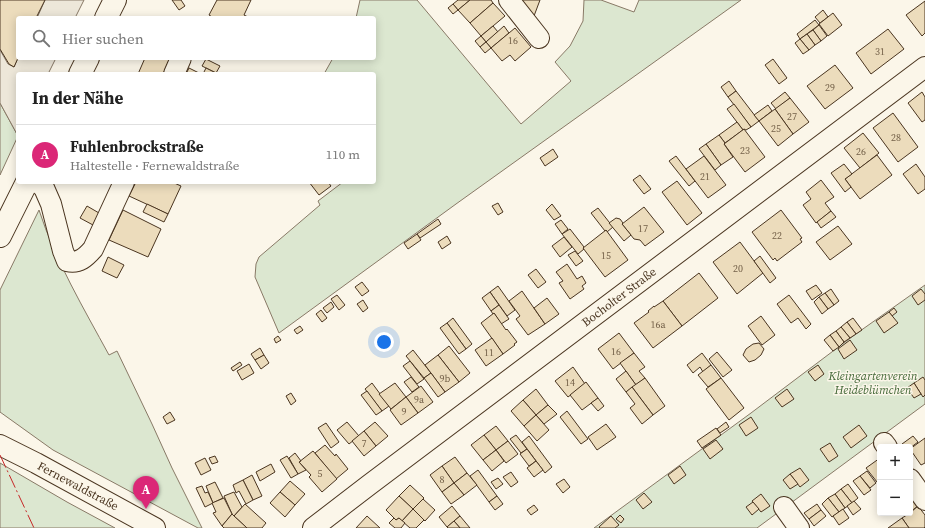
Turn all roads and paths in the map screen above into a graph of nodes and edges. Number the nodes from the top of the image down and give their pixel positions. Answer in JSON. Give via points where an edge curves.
{"nodes":[{"id":1,"x":115,"y":0,"type":"edge"},
{"id":2,"x":508,"y":0,"type":"edge"},
{"id":3,"x":107,"y":16,"type":"edge"},
{"id":4,"x":538,"y":38,"type":"dead end"},
{"id":5,"x":87,"y":60,"type":"edge"},
{"id":6,"x":181,"y":60,"type":"edge"},
{"id":7,"x":925,"y":67,"type":"edge"},
{"id":8,"x":81,"y":72,"type":"edge"},
{"id":9,"x":175,"y":72,"type":"edge"},
{"id":10,"x":26,"y":184,"type":"edge"},
{"id":11,"x":39,"y":184,"type":"edge"},
{"id":12,"x":123,"y":184,"type":"edge"},
{"id":13,"x":0,"y":236,"type":"edge"},
{"id":14,"x":0,"y":445,"type":"edge"},
{"id":15,"x":911,"y":480,"type":"edge"},
{"id":16,"x":925,"y":500,"type":"edge"},
{"id":17,"x":784,"y":507,"type":"dead end"},
{"id":18,"x":153,"y":527,"type":"edge"},
{"id":19,"x":313,"y":528,"type":"edge"},
{"id":20,"x":799,"y":528,"type":"edge"}],
"edges":[{"from":1,"to":3,"type":"main road"},
{"from":2,"to":4,"type":"street"},
{"from":5,"to":8,"type":"main road"},
{"from":6,"to":9,"type":"street"},
{"from":7,"to":19,"type":"street","name":"Bocholter Straße"},
{"from":10,"to":13,"type":"main road"},
{"from":11,"to":12,"type":"street","via":[[44,188],[51,204],[67,261],[73,262],[82,260],[93,249]]},
{"from":14,"to":18,"type":"street","name":"Fernewaldstraße"},
{"from":15,"to":16,"type":"street"},
{"from":17,"to":20,"type":"street"}]}
